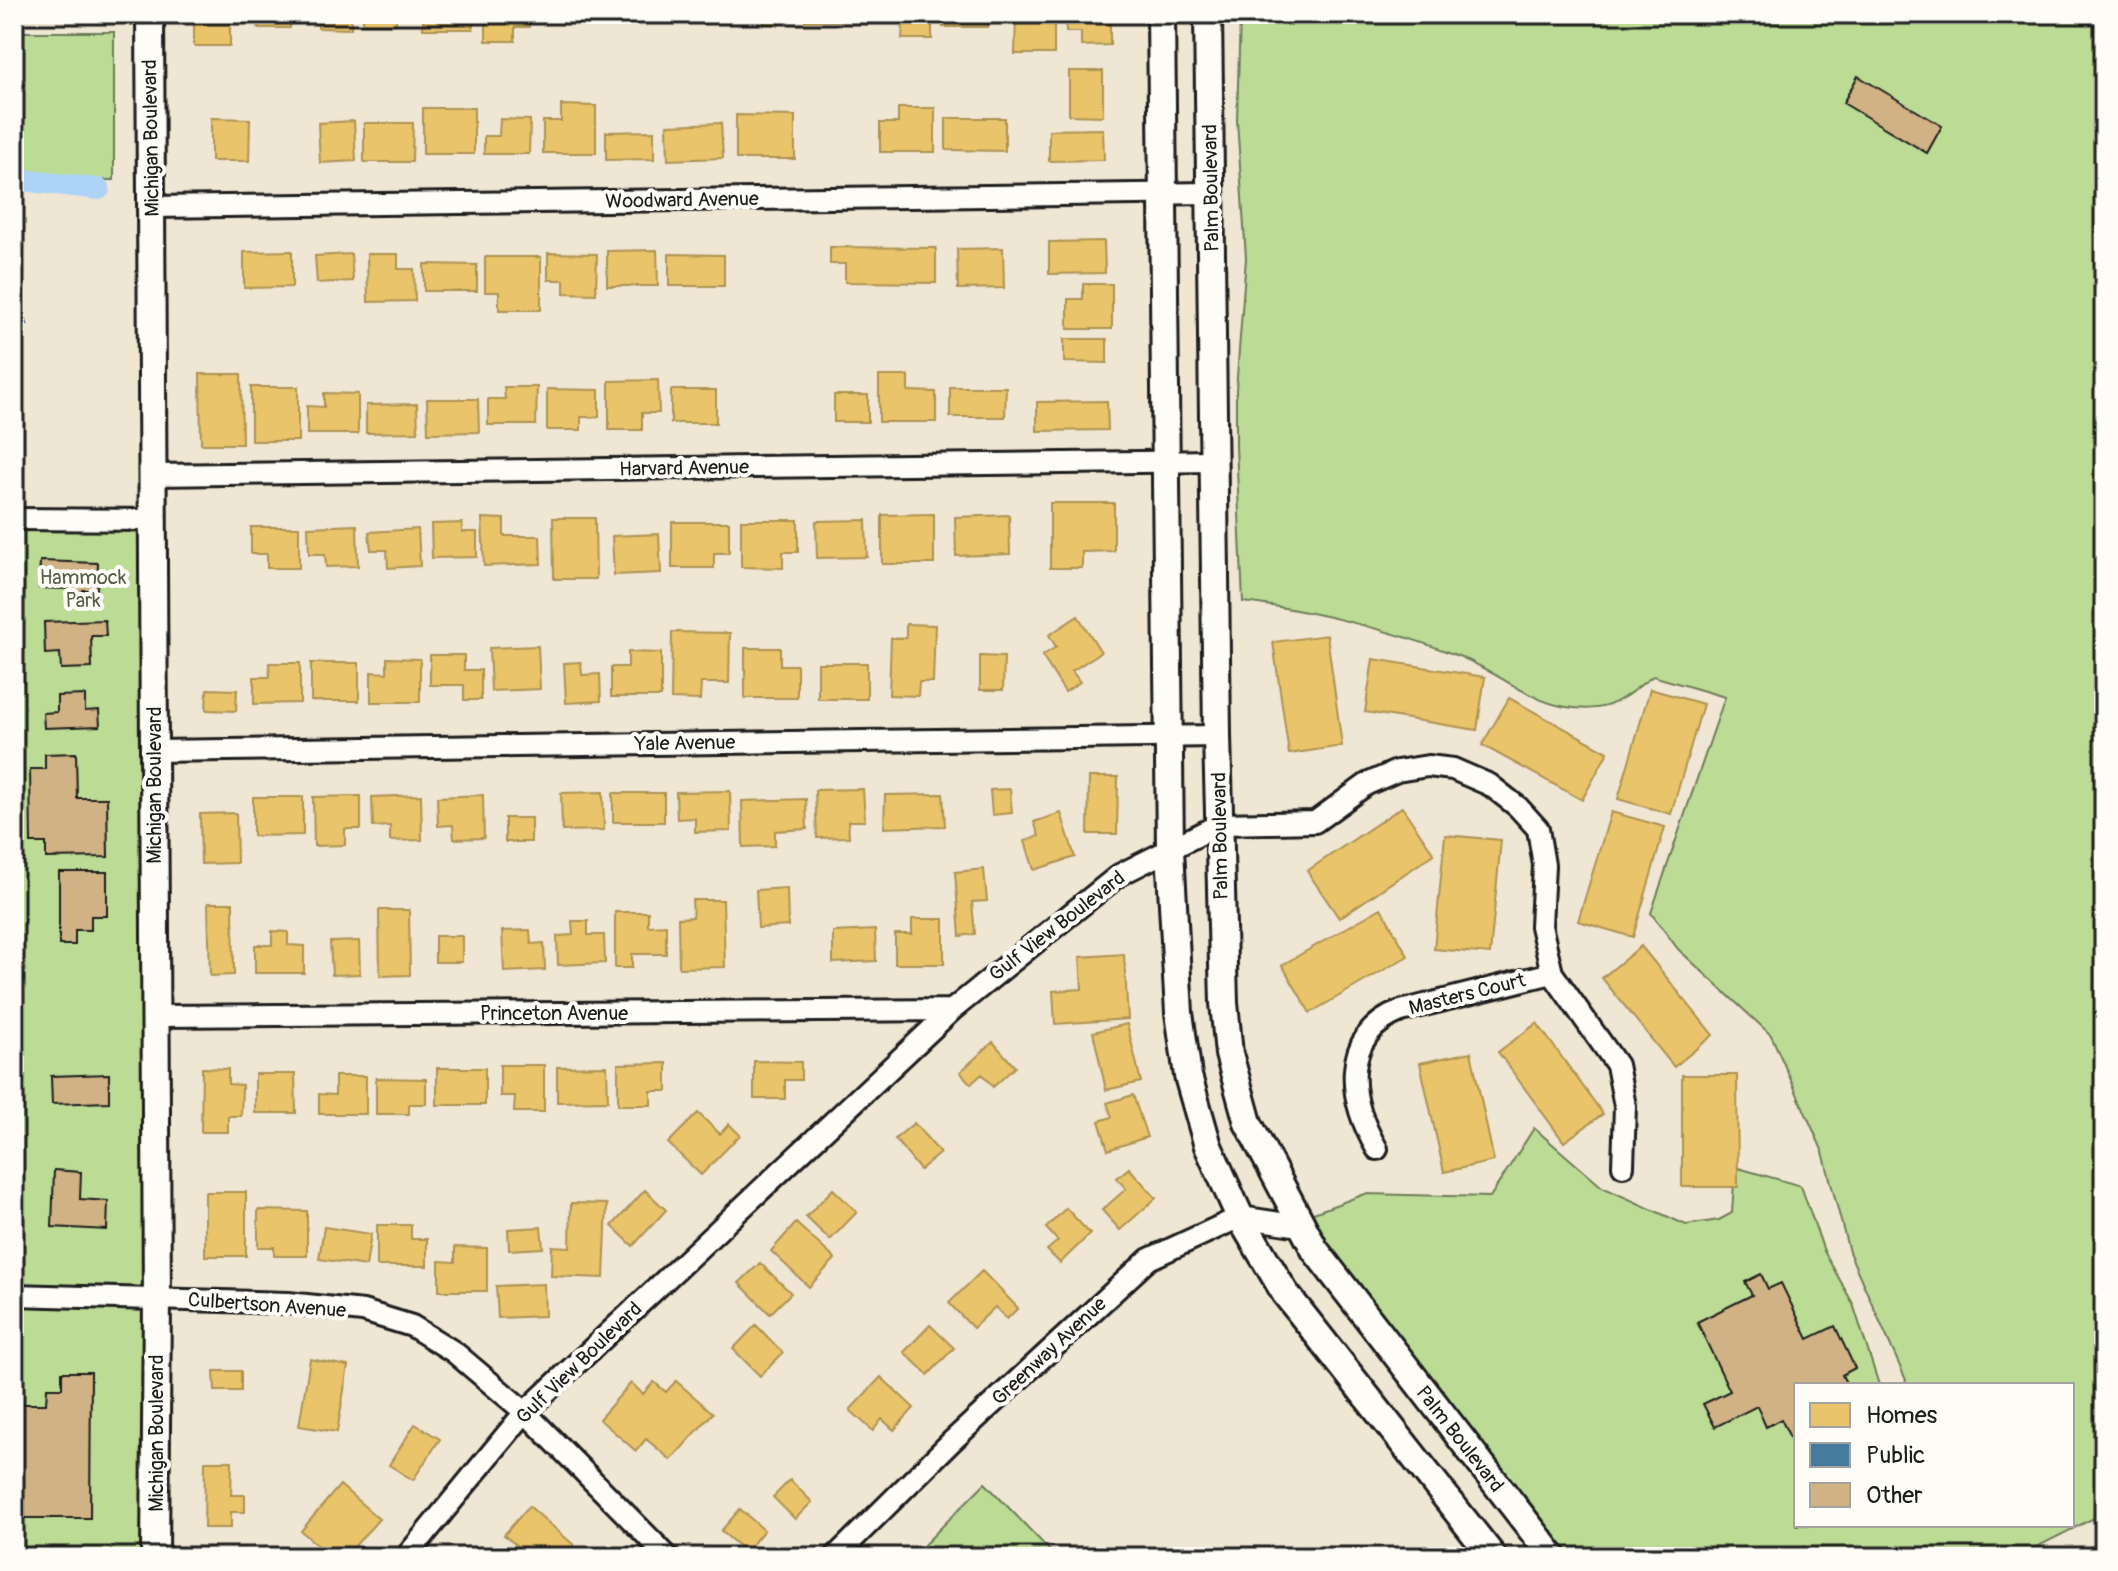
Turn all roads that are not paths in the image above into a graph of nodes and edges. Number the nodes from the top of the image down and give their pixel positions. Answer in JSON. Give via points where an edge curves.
{"nodes":[{"id":1,"x":150,"y":14,"type":"edge"},
{"id":2,"x":1161,"y":14,"type":"edge"},
{"id":3,"x":1208,"y":14,"type":"edge"},
{"id":4,"x":1211,"y":193,"type":"junction"},
{"id":5,"x":1163,"y":194,"type":"junction"},
{"id":6,"x":152,"y":207,"type":"junction"},
{"id":7,"x":1215,"y":461,"type":"junction"},
{"id":8,"x":1167,"y":462,"type":"junction"},
{"id":9,"x":154,"y":475,"type":"junction"},
{"id":10,"x":14,"y":519,"type":"edge"},
{"id":11,"x":154,"y":520,"type":"junction"},
{"id":12,"x":1170,"y":736,"type":"junction"},
{"id":13,"x":1217,"y":736,"type":"junction"},
{"id":14,"x":154,"y":751,"type":"junction"},
{"id":15,"x":1220,"y":824,"type":"junction"},
{"id":16,"x":1170,"y":850,"type":"junction"},
{"id":17,"x":1552,"y":973,"type":"junction"},
{"id":18,"x":952,"y":1010,"type":"junction"},
{"id":19,"x":156,"y":1016,"type":"junction"},
{"id":20,"x":1377,"y":1149,"type":"dead end"},
{"id":21,"x":1623,"y":1166,"type":"dead end"},
{"id":22,"x":1240,"y":1217,"type":"junction"},
{"id":23,"x":1300,"y":1226,"type":"junction"},
{"id":24,"x":14,"y":1295,"type":"edge"},
{"id":25,"x":157,"y":1298,"type":"junction"},
{"id":26,"x":525,"y":1412,"type":"junction"},
{"id":27,"x":2104,"y":1554,"type":"edge"},
{"id":28,"x":155,"y":1557,"type":"edge"},
{"id":29,"x":406,"y":1557,"type":"edge"},
{"id":30,"x":668,"y":1557,"type":"edge"},
{"id":31,"x":835,"y":1557,"type":"edge"},
{"id":32,"x":1493,"y":1557,"type":"edge"},
{"id":33,"x":1553,"y":1557,"type":"edge"},
{"id":34,"x":2098,"y":1557,"type":"edge"}],
"edges":[{"from":1,"to":6,"type":"street","name":"Michigan Boulevard"},
{"from":2,"to":5,"type":"street"},
{"from":3,"to":4,"type":"street","name":"Palm Boulevard"},
{"from":4,"to":5,"type":"street","name":"Woodward Avenue"},
{"from":4,"to":7,"type":"street","name":"Palm Boulevard"},
{"from":5,"to":6,"type":"street","name":"Woodward Avenue"},
{"from":5,"to":8,"type":"street"},
{"from":6,"to":9,"type":"street","name":"Michigan Boulevard"},
{"from":7,"to":8,"type":"street","name":"Harvard Avenue"},
{"from":7,"to":13,"type":"street","name":"Palm Boulevard"},
{"from":8,"to":9,"type":"street","name":"Harvard Avenue"},
{"from":8,"to":12,"type":"street"},
{"from":9,"to":11,"type":"street","name":"Michigan Boulevard"},
{"from":10,"to":11,"type":"street"},
{"from":11,"to":14,"type":"street","name":"Michigan Boulevard"},
{"from":12,"to":13,"type":"street","name":"Yale Avenue"},
{"from":12,"to":14,"type":"street","name":"Yale Avenue"},
{"from":12,"to":16,"type":"street"},
{"from":13,"to":15,"type":"street","name":"Palm Boulevard"},
{"from":14,"to":19,"type":"street","name":"Michigan Boulevard"},
{"from":15,"to":16,"type":"street","name":"Gulf View Boulevard"},
{"from":15,"to":17,"type":"street","name":"Gulf View Boulevard","via":[[1315,822],[1367,784],[1428,766],[1490,785],[1538,829],[1544,865],[1541,926]]},
{"from":15,"to":23,"type":"street","name":"Palm Boulevard","via":[[1229,1054],[1248,1123]]},
{"from":16,"to":18,"type":"street","name":"Gulf View Boulevard","via":[[1119,875]]},
{"from":16,"to":22,"type":"street","via":[[1175,970],[1188,1076],[1208,1146]]},
{"from":17,"to":20,"type":"street","name":"Masters Court","via":[[1401,1011],[1369,1032],[1357,1059],[1354,1086],[1361,1121]]},
{"from":17,"to":21,"type":"street","name":"Gulf View Boulevard","via":[[1617,1065],[1625,1106]]},
{"from":18,"to":19,"type":"street","name":"Princeton Avenue"},
{"from":18,"to":26,"type":"street","name":"Gulf View Boulevard"},
{"from":19,"to":25,"type":"street","name":"Michigan Boulevard"},
{"from":22,"to":23,"type":"street"},
{"from":22,"to":31,"type":"street","name":"Greenway Avenue","via":[[1149,1259]]},
{"from":22,"to":32,"type":"street","via":[[1285,1293]]},
{"from":23,"to":33,"type":"street","name":"Palm Boulevard","via":[[1366,1319]]},
{"from":24,"to":25,"type":"street","name":"Culbertson Avenue"},
{"from":25,"to":26,"type":"street","name":"Culbertson Avenue","via":[[363,1311],[412,1326],[454,1352]]},
{"from":25,"to":28,"type":"street","name":"Michigan Boulevard"},
{"from":26,"to":29,"type":"street","name":"Gulf View Boulevard"},
{"from":26,"to":30,"type":"street","name":"Culbertson Avenue"},
{"from":27,"to":34,"type":"street"}]}
